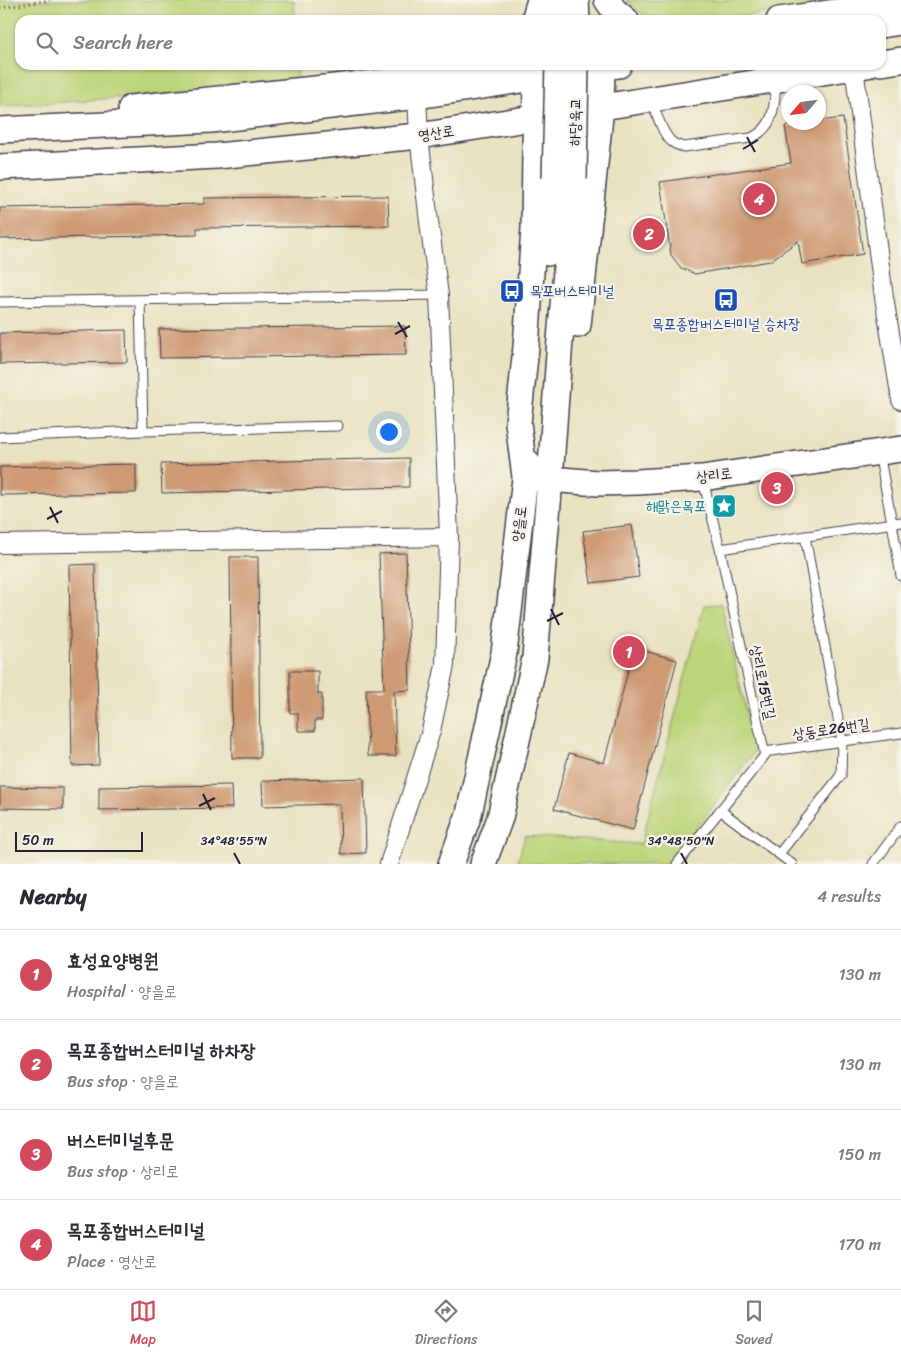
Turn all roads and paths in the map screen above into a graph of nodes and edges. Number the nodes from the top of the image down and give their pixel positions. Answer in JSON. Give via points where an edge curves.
{"nodes":[{"id":1,"x":50,"y":0,"type":"edge"},
{"id":2,"x":540,"y":0,"type":"edge"},
{"id":3,"x":559,"y":0,"type":"edge"},
{"id":4,"x":607,"y":0,"type":"edge"},
{"id":5,"x":901,"y":3,"type":"edge"},
{"id":6,"x":0,"y":8,"type":"edge"},
{"id":7,"x":536,"y":15,"type":"edge"},
{"id":8,"x":572,"y":15,"type":"edge"},
{"id":9,"x":620,"y":15,"type":"edge"},
{"id":10,"x":815,"y":15,"type":"edge"},
{"id":11,"x":901,"y":22,"type":"edge"},
{"id":12,"x":886,"y":24,"type":"edge"},
{"id":13,"x":901,"y":60,"type":"edge"},
{"id":14,"x":886,"y":62,"type":"edge"},
{"id":15,"x":476,"y":70,"type":"edge"},
{"id":16,"x":558,"y":70,"type":"edge"},
{"id":17,"x":576,"y":70,"type":"edge"},
{"id":18,"x":586,"y":70,"type":"edge"},
{"id":19,"x":610,"y":70,"type":"edge"},
{"id":20,"x":835,"y":70,"type":"edge"},
{"id":21,"x":862,"y":70,"type":"edge"},
{"id":22,"x":536,"y":78,"type":"junction"},
{"id":23,"x":776,"y":79,"type":"junction"},
{"id":24,"x":417,"y":96,"type":"junction"},
{"id":25,"x":651,"y":99,"type":"junction"},
{"id":26,"x":601,"y":107,"type":"junction"},
{"id":27,"x":535,"y":118,"type":"junction"},
{"id":28,"x":0,"y":122,"type":"edge"},
{"id":29,"x":0,"y":130,"type":"edge"},
{"id":30,"x":420,"y":136,"type":"junction"},
{"id":31,"x":0,"y":166,"type":"edge"},
{"id":32,"x":565,"y":179,"type":"junction"},
{"id":33,"x":439,"y":295,"type":"junction"},
{"id":34,"x":893,"y":296,"type":"edge"},
{"id":35,"x":140,"y":300,"type":"junction"},
{"id":36,"x":0,"y":302,"type":"edge"},
{"id":37,"x":901,"y":400,"type":"edge"},
{"id":38,"x":338,"y":426,"type":"dead end"},
{"id":39,"x":143,"y":431,"type":"junction"},
{"id":40,"x":0,"y":436,"type":"edge"},
{"id":41,"x":890,"y":451,"type":"edge"},
{"id":42,"x":525,"y":477,"type":"junction"},
{"id":43,"x":702,"y":478,"type":"junction"},
{"id":44,"x":550,"y":480,"type":"junction"},
{"id":45,"x":897,"y":522,"type":"edge"},
{"id":46,"x":805,"y":536,"type":"junction"},
{"id":47,"x":449,"y":537,"type":"junction"},
{"id":48,"x":0,"y":544,"type":"edge"},
{"id":49,"x":720,"y":550,"type":"junction"},
{"id":50,"x":901,"y":576,"type":"edge"},
{"id":51,"x":901,"y":733,"type":"edge"},
{"id":52,"x":842,"y":741,"type":"junction"},
{"id":53,"x":764,"y":752,"type":"junction"},
{"id":54,"x":720,"y":810,"type":"junction"},
{"id":55,"x":900,"y":829,"type":"edge"},
{"id":56,"x":779,"y":854,"type":"junction"},
{"id":57,"x":389,"y":864,"type":"edge"},
{"id":58,"x":450,"y":864,"type":"edge"},
{"id":59,"x":483,"y":864,"type":"edge"},
{"id":60,"x":677,"y":864,"type":"edge"},
{"id":61,"x":792,"y":864,"type":"edge"},
{"id":62,"x":873,"y":864,"type":"edge"}],
"edges":[{"from":1,"to":6,"type":"path"},
{"from":2,"to":7,"type":"street"},
{"from":3,"to":8,"type":"street"},
{"from":4,"to":9,"type":"street"},
{"from":5,"to":10,"type":"street"},
{"from":11,"to":12,"type":"street"},
{"from":13,"to":14,"type":"street"},
{"from":15,"to":28,"type":"street"},
{"from":16,"to":32,"type":"street","name":"하당육교","bridge":true},
{"from":17,"to":32,"type":"street","name":"하당육교","bridge":true},
{"from":18,"to":22,"type":"street"},
{"from":19,"to":26,"type":"street"},
{"from":20,"to":23,"type":"street","name":"영산로"},
{"from":21,"to":34,"type":"street"},
{"from":22,"to":24,"type":"street"},
{"from":22,"to":27,"type":"street"},
{"from":23,"to":25,"type":"street","name":"영산로"},
{"from":23,"to":25,"type":"lane","via":[[771,119],[765,129],[751,138],[684,147],[677,145],[666,134]]},
{"from":24,"to":29,"type":"street","via":[[212,120]]},
{"from":24,"to":30,"type":"street"},
{"from":25,"to":26,"type":"street","name":"영산로"},
{"from":26,"to":27,"type":"street","name":"영산로"},
{"from":26,"to":44,"type":"street","via":[[569,408]]},
{"from":27,"to":30,"type":"street","name":"영산로"},
{"from":27,"to":42,"type":"street","via":[[534,228],[518,424]]},
{"from":30,"to":31,"type":"street","name":"영산로","via":[[217,156]]},
{"from":30,"to":33,"type":"street"},
{"from":32,"to":42,"type":"street","name":"양을로","via":[[540,343]]},
{"from":32,"to":44,"type":"street","name":"양을로","via":[[560,340]]},
{"from":33,"to":35,"type":"lane"},
{"from":33,"to":47,"type":"street"},
{"from":34,"to":37,"type":"street"},
{"from":35,"to":36,"type":"lane"},
{"from":35,"to":39,"type":"lane"},
{"from":38,"to":39,"type":"lane"},
{"from":39,"to":40,"type":"lane"},
{"from":41,"to":43,"type":"street","name":"상리로"},
{"from":41,"to":45,"type":"lane"},
{"from":42,"to":44,"type":"street","name":"상리로"},
{"from":42,"to":58,"type":"street","name":"양을로","via":[[504,653],[468,814]]},
{"from":43,"to":44,"type":"street","name":"상리로","via":[[613,483]]},
{"from":43,"to":49,"type":"lane","name":"상리로15번길"},
{"from":44,"to":59,"type":"street","name":"양을로","via":[[535,658],[500,818]]},
{"from":45,"to":46,"type":"lane"},
{"from":45,"to":50,"type":"lane"},
{"from":46,"to":49,"type":"lane"},
{"from":46,"to":52,"type":"lane"},
{"from":47,"to":48,"type":"street"},
{"from":47,"to":57,"type":"street","via":[[445,665],[431,731]]},
{"from":49,"to":53,"type":"lane","name":"상리로15번길"},
{"from":51,"to":52,"type":"lane","name":"상동로26번길"},
{"from":52,"to":53,"type":"lane","name":"상동로26번길"},
{"from":52,"to":56,"type":"lane","via":[[841,775]]},
{"from":53,"to":54,"type":"lane","via":[[765,755]]},
{"from":54,"to":56,"type":"lane"},
{"from":54,"to":60,"type":"lane"},
{"from":55,"to":62,"type":"lane"},
{"from":56,"to":61,"type":"lane"}]}
